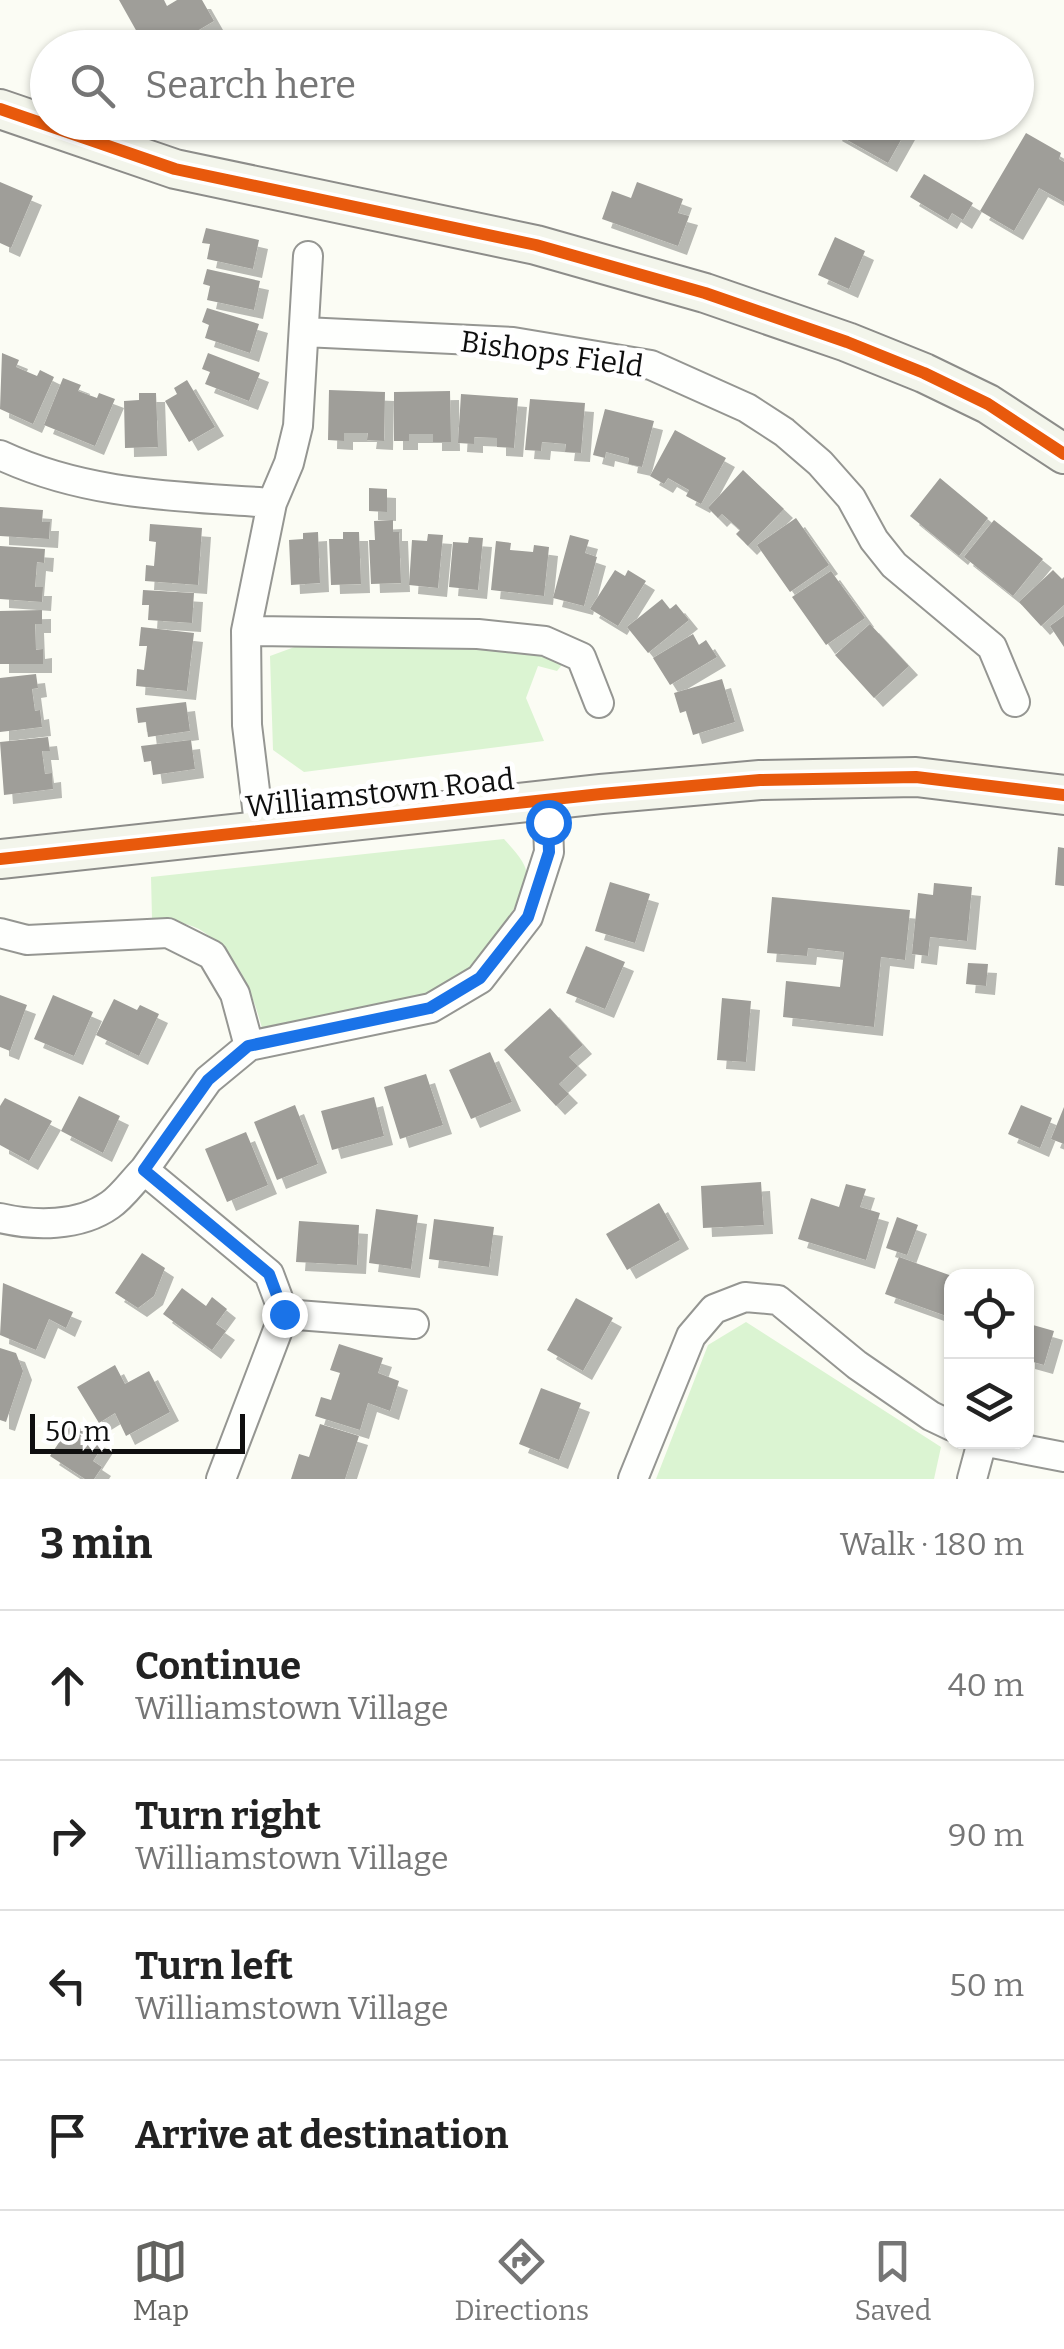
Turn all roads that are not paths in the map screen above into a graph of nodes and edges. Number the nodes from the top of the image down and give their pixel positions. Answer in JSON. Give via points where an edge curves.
{"nodes":[{"id":1,"x":0,"y":108,"type":"edge"},
{"id":2,"x":30,"y":118,"type":"edge"},
{"id":3,"x":92,"y":140,"type":"edge"},
{"id":4,"x":308,"y":256,"type":"dead end"},
{"id":5,"x":304,"y":332,"type":"junction"},
{"id":6,"x":1064,"y":454,"type":"edge"},
{"id":7,"x":0,"y":455,"type":"edge"},
{"id":8,"x":272,"y":503,"type":"junction"},
{"id":9,"x":246,"y":631,"type":"junction"},
{"id":10,"x":1015,"y":702,"type":"dead end"},
{"id":11,"x":599,"y":703,"type":"dead end"},
{"id":12,"x":1064,"y":795,"type":"edge"},
{"id":13,"x":547,"y":800,"type":"junction"},
{"id":14,"x":260,"y":832,"type":"junction"},
{"id":15,"x":0,"y":859,"type":"edge"},
{"id":16,"x":0,"y":933,"type":"edge"},
{"id":17,"x":248,"y":1046,"type":"junction"},
{"id":18,"x":144,"y":1170,"type":"junction"},
{"id":19,"x":0,"y":1218,"type":"edge"},
{"id":20,"x":284,"y":1314,"type":"junction"},
{"id":21,"x":414,"y":1324,"type":"dead end"},
{"id":22,"x":944,"y":1422,"type":"edge"},
{"id":23,"x":983,"y":1449,"type":"edge"},
{"id":24,"x":1022,"y":1449,"type":"edge"},
{"id":25,"x":1064,"y":1457,"type":"edge"},
{"id":26,"x":221,"y":1479,"type":"edge"},
{"id":27,"x":634,"y":1479,"type":"edge"},
{"id":28,"x":972,"y":1479,"type":"edge"}],
"edges":[{"from":1,"to":2,"type":"street"},
{"from":3,"to":6,"type":"street","via":[[175,169],[536,245],[705,293],[924,373],[988,404]]},
{"from":4,"to":5,"type":"street"},
{"from":5,"to":8,"type":"street","via":[[298,426]]},
{"from":5,"to":10,"type":"street","name":"Bishops Field","via":[[513,342],[631,362],[747,408],[820,463],[894,565],[992,647]]},
{"from":7,"to":8,"type":"street","via":[[117,492]]},
{"from":8,"to":9,"type":"street"},
{"from":9,"to":11,"type":"street","via":[[545,641],[581,657]]},
{"from":9,"to":14,"type":"street","via":[[247,726]]},
{"from":12,"to":13,"type":"street","name":"Williamstown Road","via":[[950,779],[861,776]]},
{"from":13,"to":14,"type":"street","name":"Williamstown Road"},
{"from":13,"to":17,"type":"street","via":[[549,852],[528,917],[480,978],[430,1008]]},
{"from":14,"to":15,"type":"street","name":"Williamstown Road"},
{"from":16,"to":17,"type":"street","via":[[26,940],[168,933],[212,955],[234,994]]},
{"from":17,"to":18,"type":"street","via":[[208,1080]]},
{"from":18,"to":19,"type":"street","via":[[109,1206],[66,1222]]},
{"from":18,"to":20,"type":"street","via":[[269,1274]]},
{"from":20,"to":21,"type":"street"},
{"from":20,"to":26,"type":"street"},
{"from":22,"to":27,"type":"street","via":[[857,1365],[778,1300],[745,1296],[714,1309],[691,1336]]},
{"from":23,"to":28,"type":"street"},
{"from":24,"to":25,"type":"street"}]}
